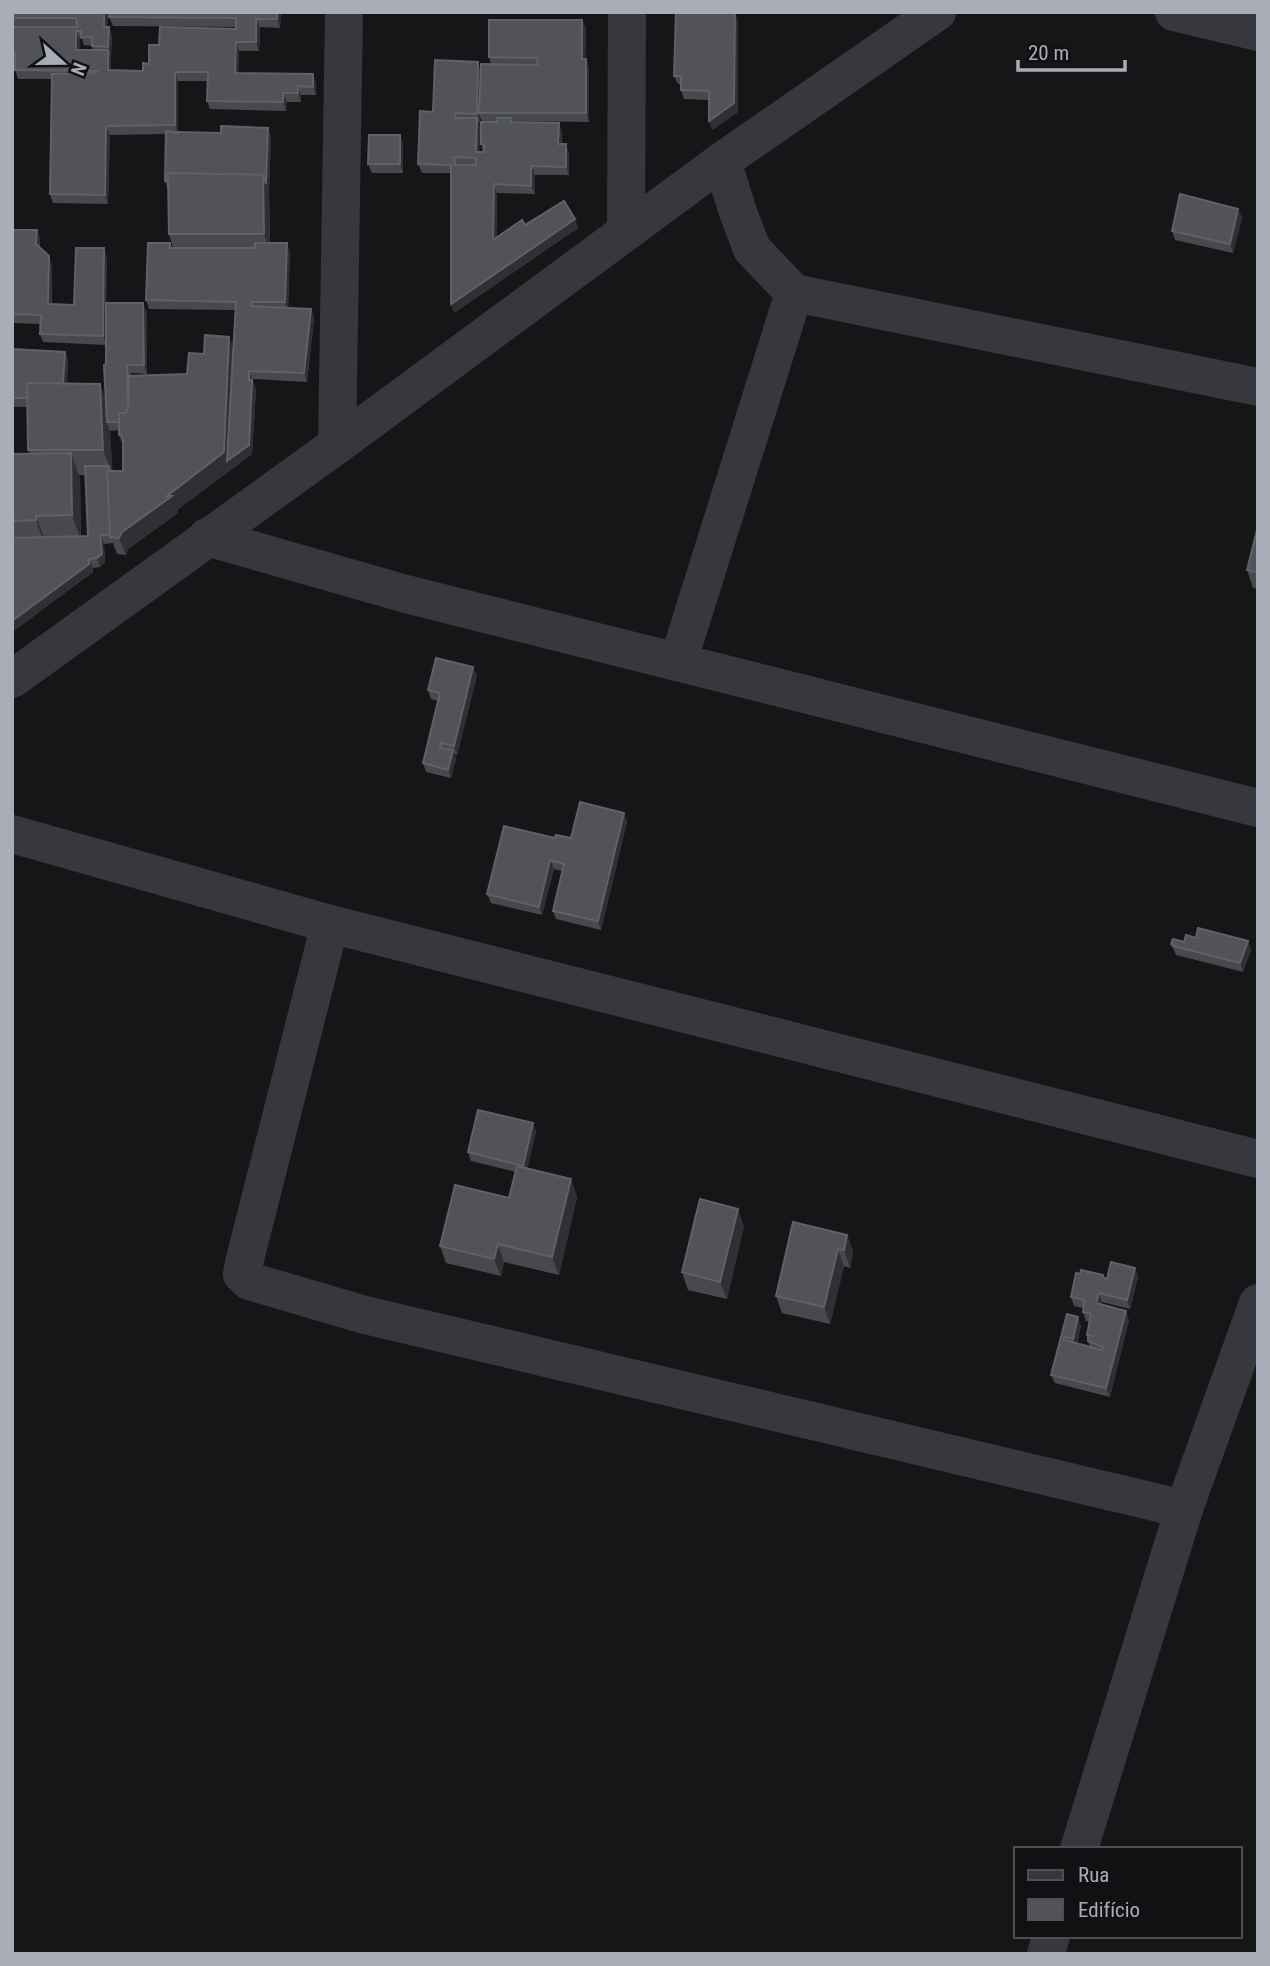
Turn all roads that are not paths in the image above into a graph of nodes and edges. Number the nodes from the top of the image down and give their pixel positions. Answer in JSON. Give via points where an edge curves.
{"nodes":[{"id":1,"x":344,"y":12,"type":"edge"},
{"id":2,"x":627,"y":12,"type":"edge"},
{"id":3,"x":937,"y":12,"type":"edge"},
{"id":4,"x":1174,"y":12,"type":"edge"},
{"id":5,"x":1258,"y":32,"type":"edge"},
{"id":6,"x":723,"y":161,"type":"junction"},
{"id":7,"x":626,"y":232,"type":"junction"},
{"id":8,"x":794,"y":293,"type":"junction"},
{"id":9,"x":1258,"y":387,"type":"edge"},
{"id":10,"x":337,"y":445,"type":"junction"},
{"id":11,"x":207,"y":537,"type":"junction"},
{"id":12,"x":678,"y":662,"type":"junction"},
{"id":13,"x":12,"y":679,"type":"edge"},
{"id":14,"x":1258,"y":808,"type":"edge"},
{"id":15,"x":12,"y":834,"type":"edge"},
{"id":16,"x":330,"y":924,"type":"junction"},
{"id":17,"x":1258,"y":1158,"type":"edge"},
{"id":18,"x":1258,"y":1303,"type":"edge"},
{"id":19,"x":1184,"y":1509,"type":"junction"},
{"id":20,"x":1080,"y":1847,"type":"edge"}],
"edges":[{"from":1,"to":10,"type":"street"},
{"from":2,"to":7,"type":"street"},
{"from":3,"to":6,"type":"street"},
{"from":4,"to":5,"type":"street"},
{"from":6,"to":7,"type":"street"},
{"from":6,"to":8,"type":"street","via":[[752,249]]},
{"from":7,"to":10,"type":"street"},
{"from":8,"to":9,"type":"street"},
{"from":8,"to":12,"type":"street"},
{"from":10,"to":11,"type":"street"},
{"from":11,"to":12,"type":"street","via":[[406,594]]},
{"from":11,"to":13,"type":"street"},
{"from":12,"to":14,"type":"street"},
{"from":15,"to":16,"type":"street"},
{"from":16,"to":17,"type":"street"},
{"from":16,"to":19,"type":"street","via":[[244,1263],[242,1274],[249,1281],[365,1315]]},
{"from":18,"to":19,"type":"street"},
{"from":19,"to":20,"type":"street"}]}
